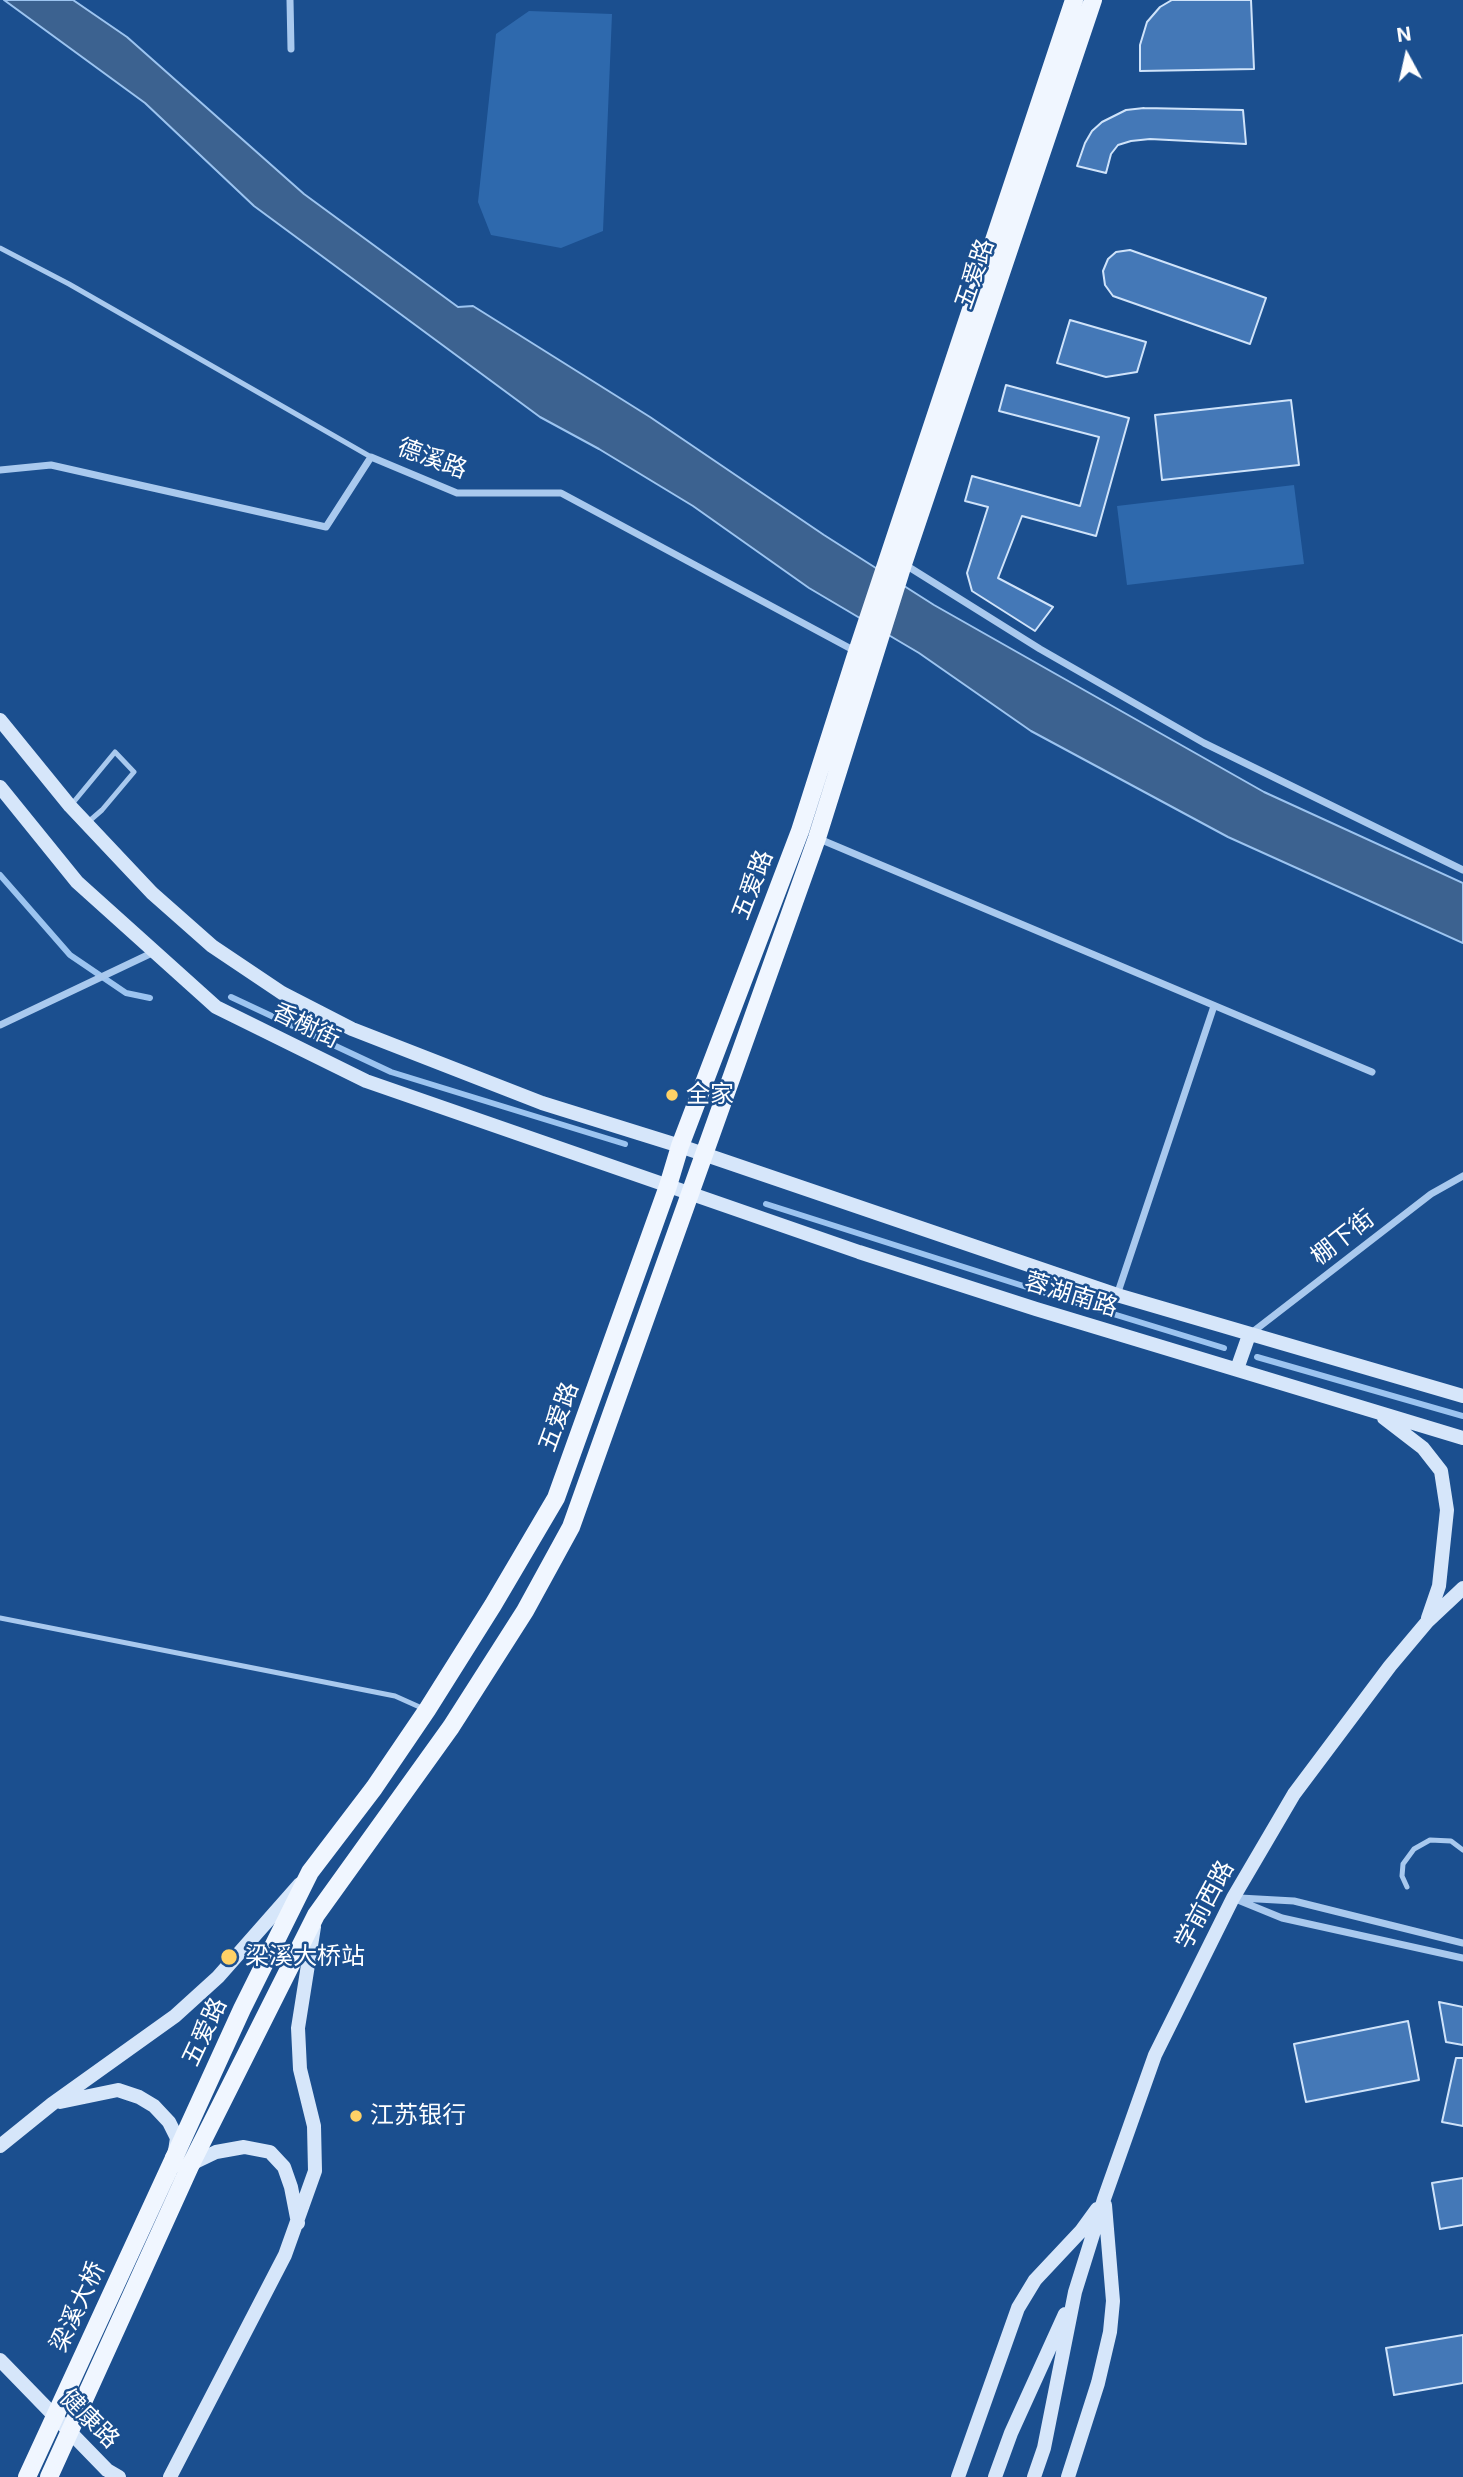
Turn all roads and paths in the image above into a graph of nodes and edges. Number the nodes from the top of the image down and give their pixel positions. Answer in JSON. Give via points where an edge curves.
{"nodes":[{"id":1,"x":290,"y":0,"type":"edge"},
{"id":2,"x":1073,"y":0,"type":"edge"},
{"id":3,"x":1093,"y":0,"type":"edge"},
{"id":4,"x":291,"y":49,"type":"dead end"},
{"id":5,"x":0,"y":248,"type":"edge"},
{"id":6,"x":371,"y":457,"type":"junction"},
{"id":7,"x":0,"y":470,"type":"edge"},
{"id":8,"x":896,"y":559,"type":"junction"},
{"id":9,"x":871,"y":637,"type":"junction"},
{"id":10,"x":857,"y":652,"type":"junction"},
{"id":11,"x":0,"y":720,"type":"edge"},
{"id":12,"x":0,"y":787,"type":"edge"},
{"id":13,"x":70,"y":806,"type":"junction"},
{"id":14,"x":87,"y":823,"type":"junction"},
{"id":15,"x":808,"y":835,"type":"junction"},
{"id":16,"x":1463,"y":870,"type":"edge"},
{"id":17,"x":154,"y":952,"type":"junction"},
{"id":18,"x":1214,"y":1006,"type":"junction"},
{"id":19,"x":0,"y":1025,"type":"edge"},
{"id":20,"x":1372,"y":1072,"type":"dead end"},
{"id":21,"x":680,"y":1146,"type":"junction"},
{"id":22,"x":704,"y":1155,"type":"junction"},
{"id":23,"x":1463,"y":1176,"type":"edge"},
{"id":24,"x":668,"y":1186,"type":"junction"},
{"id":25,"x":689,"y":1195,"type":"junction"},
{"id":26,"x":1117,"y":1295,"type":"junction"},
{"id":27,"x":1249,"y":1335,"type":"junction"},
{"id":28,"x":1237,"y":1369,"type":"junction"},
{"id":29,"x":1463,"y":1396,"type":"edge"},
{"id":30,"x":1377,"y":1413,"type":"junction"},
{"id":31,"x":1463,"y":1438,"type":"edge"},
{"id":32,"x":1463,"y":1588,"type":"edge"},
{"id":33,"x":0,"y":1618,"type":"edge"},
{"id":34,"x":1427,"y":1622,"type":"junction"},
{"id":35,"x":427,"y":1710,"type":"junction"},
{"id":36,"x":1463,"y":1850,"type":"edge"},
{"id":37,"x":310,"y":1872,"type":"junction"},
{"id":38,"x":1407,"y":1887,"type":"dead end"},
{"id":39,"x":1233,"y":1898,"type":"junction"},
{"id":40,"x":316,"y":1915,"type":"junction"},
{"id":41,"x":1463,"y":1944,"type":"edge"},
{"id":42,"x":1463,"y":1958,"type":"edge"},
{"id":43,"x":52,"y":2104,"type":"junction"},
{"id":44,"x":0,"y":2146,"type":"edge"},
{"id":45,"x":174,"y":2158,"type":"junction"},
{"id":46,"x":191,"y":2164,"type":"junction"},
{"id":47,"x":1104,"y":2199,"type":"junction"},
{"id":48,"x":298,"y":2224,"type":"junction"},
{"id":49,"x":1075,"y":2292,"type":"junction"},
{"id":50,"x":0,"y":2360,"type":"edge"},
{"id":51,"x":27,"y":2477,"type":"edge"},
{"id":52,"x":48,"y":2477,"type":"edge"},
{"id":53,"x":119,"y":2477,"type":"edge"},
{"id":54,"x":170,"y":2477,"type":"edge"},
{"id":55,"x":958,"y":2477,"type":"edge"},
{"id":56,"x":995,"y":2477,"type":"edge"},
{"id":57,"x":1034,"y":2477,"type":"edge"},
{"id":58,"x":1068,"y":2477,"type":"edge"}],
"edges":[{"from":1,"to":4,"type":"street"},
{"from":2,"to":8,"type":"main road","name":"五爱路"},
{"from":3,"to":8,"type":"main road","name":"五爱路"},
{"from":5,"to":6,"type":"lane"},
{"from":6,"to":7,"type":"street","name":"德溪路","via":[[326,527],[51,465]]},
{"from":6,"to":10,"type":"street","name":"德溪路","via":[[457,493],[561,493]]},
{"from":8,"to":9,"type":"main road"},
{"from":8,"to":16,"type":"street","via":[[1204,743]]},
{"from":9,"to":10,"type":"main road","name":"五爱路"},
{"from":9,"to":15,"type":"main road","name":"五爱路"},
{"from":10,"to":15,"type":"main road","name":"五爱路"},
{"from":11,"to":13,"type":"main road"},
{"from":12,"to":17,"type":"main road","name":"香榭街","via":[[77,882]]},
{"from":13,"to":14,"type":"main road","name":"蓉湖南路"},
{"from":13,"to":14,"type":"lane","via":[[115,752],[134,772]]},
{"from":14,"to":21,"type":"main road","name":"蓉湖南路","via":[[152,893],[212,946],[282,993],[352,1029],[542,1102]]},
{"from":15,"to":18,"type":"street"},
{"from":15,"to":21,"type":"main road","name":"五爱路"},
{"from":15,"to":22,"type":"main road","name":"五爱路"},
{"from":17,"to":19,"type":"street"},
{"from":17,"to":24,"type":"main road","name":"香榭街","via":[[216,1007],[366,1081]]},
{"from":18,"to":20,"type":"street"},
{"from":18,"to":26,"type":"street"},
{"from":21,"to":22,"type":"main road","name":"蓉湖南路"},
{"from":21,"to":24,"type":"main road","name":"五爱路"},
{"from":22,"to":25,"type":"main road","name":"五爱路"},
{"from":22,"to":26,"type":"main road","name":"蓉湖南路"},
{"from":23,"to":27,"type":"street","name":"棚下街","via":[[1432,1194]]},
{"from":24,"to":25,"type":"main road","name":"蓉湖南路"},
{"from":24,"to":35,"type":"main road","name":"五爱路","via":[[556,1498]]},
{"from":25,"to":28,"type":"main road","name":"蓉湖南路","via":[[1011,1301]]},
{"from":25,"to":40,"type":"main road","name":"五爱路","via":[[571,1527],[525,1611],[451,1727]]},
{"from":26,"to":27,"type":"main road","name":"蓉湖南路"},
{"from":27,"to":28,"type":"main road"},
{"from":27,"to":29,"type":"main road","name":"蓉湖南路"},
{"from":28,"to":30,"type":"main road","name":"蓉湖南路"},
{"from":30,"to":31,"type":"main road","name":"蓉湖南路"},
{"from":30,"to":34,"type":"main road","via":[[1423,1448],[1441,1471],[1447,1510],[1440,1586]]},
{"from":32,"to":34,"type":"main road","name":"学前西路"},
{"from":33,"to":35,"type":"lane","via":[[395,1696]]},
{"from":34,"to":39,"type":"main road","name":"学前西路","via":[[1294,1794]]},
{"from":35,"to":37,"type":"main road","name":"五爱路"},
{"from":36,"to":38,"type":"lane","via":[[1451,1841],[1430,1840],[1414,1849],[1403,1864]]},
{"from":37,"to":43,"type":"main road","via":[[218,1977]]},
{"from":37,"to":45,"type":"main road","name":"五爱路"},
{"from":39,"to":41,"type":"street","via":[[1294,1901]]},
{"from":39,"to":42,"type":"street","via":[[1282,1917]]},
{"from":39,"to":47,"type":"main road","name":"学前西路","via":[[1155,2055]]},
{"from":40,"to":46,"type":"main road","name":"五爱路"},
{"from":40,"to":48,"type":"main road","via":[[298,2028],[300,2069],[314,2126],[315,2171]]},
{"from":43,"to":44,"type":"main road"},
{"from":43,"to":45,"type":"main road","via":[[118,2090],[139,2097],[169,2122],[177,2138]]},
{"from":45,"to":51,"type":"main road","name":"梁溪大桥","bridge":true},
{"from":46,"to":48,"type":"main road","via":[[216,2152],[244,2147],[270,2152],[284,2167]]},
{"from":46,"to":52,"type":"main road","name":"梁溪大桥","bridge":true},
{"from":47,"to":49,"type":"main road","name":"学前西路"},
{"from":47,"to":55,"type":"main road","via":[[1035,2280],[1018,2308]]},
{"from":47,"to":58,"type":"main road","via":[[1113,2301],[1110,2332]]},
{"from":48,"to":54,"type":"main road"},
{"from":49,"to":56,"type":"main road"},
{"from":49,"to":57,"type":"main road"},
{"from":50,"to":53,"type":"main road","name":"健康路"}]}
